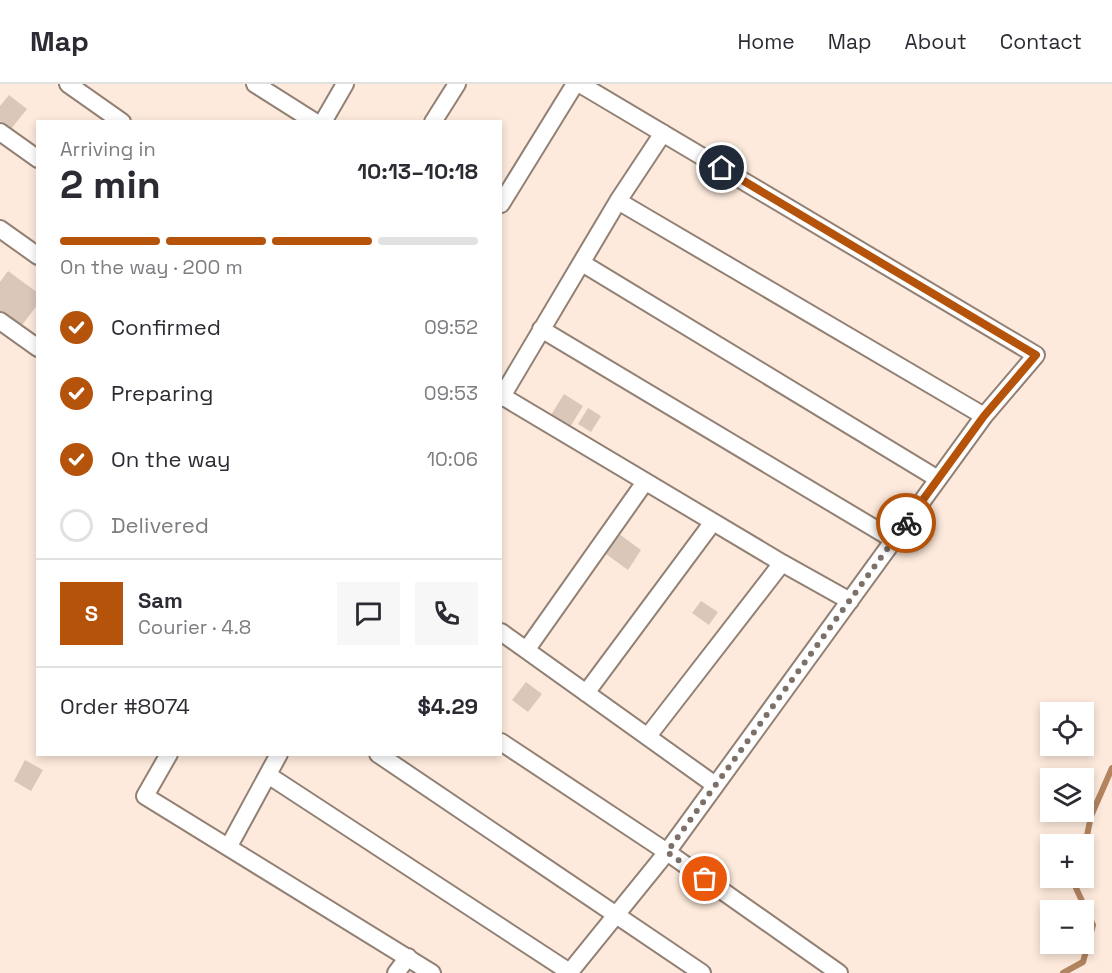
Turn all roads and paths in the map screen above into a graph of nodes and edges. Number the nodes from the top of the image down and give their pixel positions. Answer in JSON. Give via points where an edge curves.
{"nodes":[{"id":1,"x":68,"y":84,"type":"edge"},
{"id":2,"x":255,"y":84,"type":"edge"},
{"id":3,"x":345,"y":84,"type":"edge"},
{"id":4,"x":457,"y":84,"type":"edge"},
{"id":5,"x":574,"y":84,"type":"edge"},
{"id":6,"x":580,"y":84,"type":"edge"},
{"id":7,"x":119,"y":120,"type":"edge"},
{"id":8,"x":312,"y":120,"type":"edge"},
{"id":9,"x":324,"y":120,"type":"edge"},
{"id":10,"x":434,"y":120,"type":"edge"},
{"id":11,"x":0,"y":132,"type":"edge"},
{"id":12,"x":663,"y":133,"type":"junction"},
{"id":13,"x":36,"y":158,"type":"edge"},
{"id":14,"x":618,"y":201,"type":"junction"},
{"id":15,"x":502,"y":202,"type":"edge"},
{"id":16,"x":0,"y":229,"type":"edge"},
{"id":17,"x":36,"y":255,"type":"edge"},
{"id":18,"x":582,"y":263,"type":"junction"},
{"id":19,"x":0,"y":321,"type":"edge"},
{"id":20,"x":541,"y":329,"type":"junction"},
{"id":21,"x":36,"y":347,"type":"edge"},
{"id":22,"x":502,"y":397,"type":"edge"},
{"id":23,"x":984,"y":416,"type":"junction"},
{"id":24,"x":938,"y":479,"type":"junction"},
{"id":25,"x":645,"y":482,"type":"junction"},
{"id":26,"x":713,"y":522,"type":"junction"},
{"id":27,"x":894,"y":540,"type":"junction"},
{"id":28,"x":782,"y":563,"type":"junction"},
{"id":29,"x":850,"y":601,"type":"junction"},
{"id":30,"x":502,"y":633,"type":"edge"},
{"id":31,"x":527,"y":649,"type":"junction"},
{"id":32,"x":586,"y":693,"type":"junction"},
{"id":33,"x":648,"y":736,"type":"junction"},
{"id":34,"x":502,"y":743,"type":"edge"},
{"id":35,"x":168,"y":756,"type":"edge"},
{"id":36,"x":278,"y":756,"type":"edge"},
{"id":37,"x":381,"y":756,"type":"edge"},
{"id":38,"x":268,"y":775,"type":"junction"},
{"id":39,"x":715,"y":785,"type":"junction"},
{"id":40,"x":229,"y":846,"type":"junction"},
{"id":41,"x":667,"y":852,"type":"junction"},
{"id":42,"x":615,"y":914,"type":"junction"},
{"id":43,"x":408,"y":957,"type":"junction"},
{"id":44,"x":396,"y":973,"type":"edge"},
{"id":45,"x":432,"y":973,"type":"edge"},
{"id":46,"x":570,"y":973,"type":"edge"},
{"id":47,"x":702,"y":973,"type":"edge"},
{"id":48,"x":839,"y":973,"type":"edge"}],
"edges":[{"from":1,"to":7,"type":"street"},
{"from":2,"to":8,"type":"street"},
{"from":3,"to":9,"type":"street"},
{"from":4,"to":10,"type":"street"},
{"from":5,"to":15,"type":"street"},
{"from":6,"to":12,"type":"street"},
{"from":11,"to":13,"type":"street"},
{"from":12,"to":14,"type":"street"},
{"from":12,"to":23,"type":"street","via":[[1036,355]]},
{"from":14,"to":18,"type":"street"},
{"from":14,"to":23,"type":"street"},
{"from":16,"to":17,"type":"street"},
{"from":18,"to":20,"type":"street"},
{"from":18,"to":24,"type":"street"},
{"from":19,"to":21,"type":"street"},
{"from":20,"to":22,"type":"street"},
{"from":20,"to":27,"type":"street"},
{"from":22,"to":25,"type":"street"},
{"from":23,"to":24,"type":"street"},
{"from":24,"to":27,"type":"street"},
{"from":25,"to":26,"type":"street"},
{"from":25,"to":31,"type":"street"},
{"from":26,"to":28,"type":"street"},
{"from":26,"to":32,"type":"street"},
{"from":27,"to":29,"type":"street"},
{"from":28,"to":29,"type":"street"},
{"from":28,"to":33,"type":"street"},
{"from":29,"to":39,"type":"street"},
{"from":30,"to":31,"type":"street"},
{"from":31,"to":32,"type":"street"},
{"from":32,"to":33,"type":"street"},
{"from":33,"to":39,"type":"street"},
{"from":34,"to":41,"type":"street"},
{"from":35,"to":40,"type":"street","via":[[145,796]]},
{"from":36,"to":38,"type":"street"},
{"from":37,"to":42,"type":"street"},
{"from":38,"to":40,"type":"street"},
{"from":38,"to":46,"type":"street"},
{"from":39,"to":41,"type":"street"},
{"from":40,"to":43,"type":"street"},
{"from":41,"to":42,"type":"street"},
{"from":41,"to":48,"type":"street"},
{"from":42,"to":46,"type":"street"},
{"from":42,"to":47,"type":"street"},
{"from":43,"to":44,"type":"street"},
{"from":43,"to":45,"type":"street"}]}
